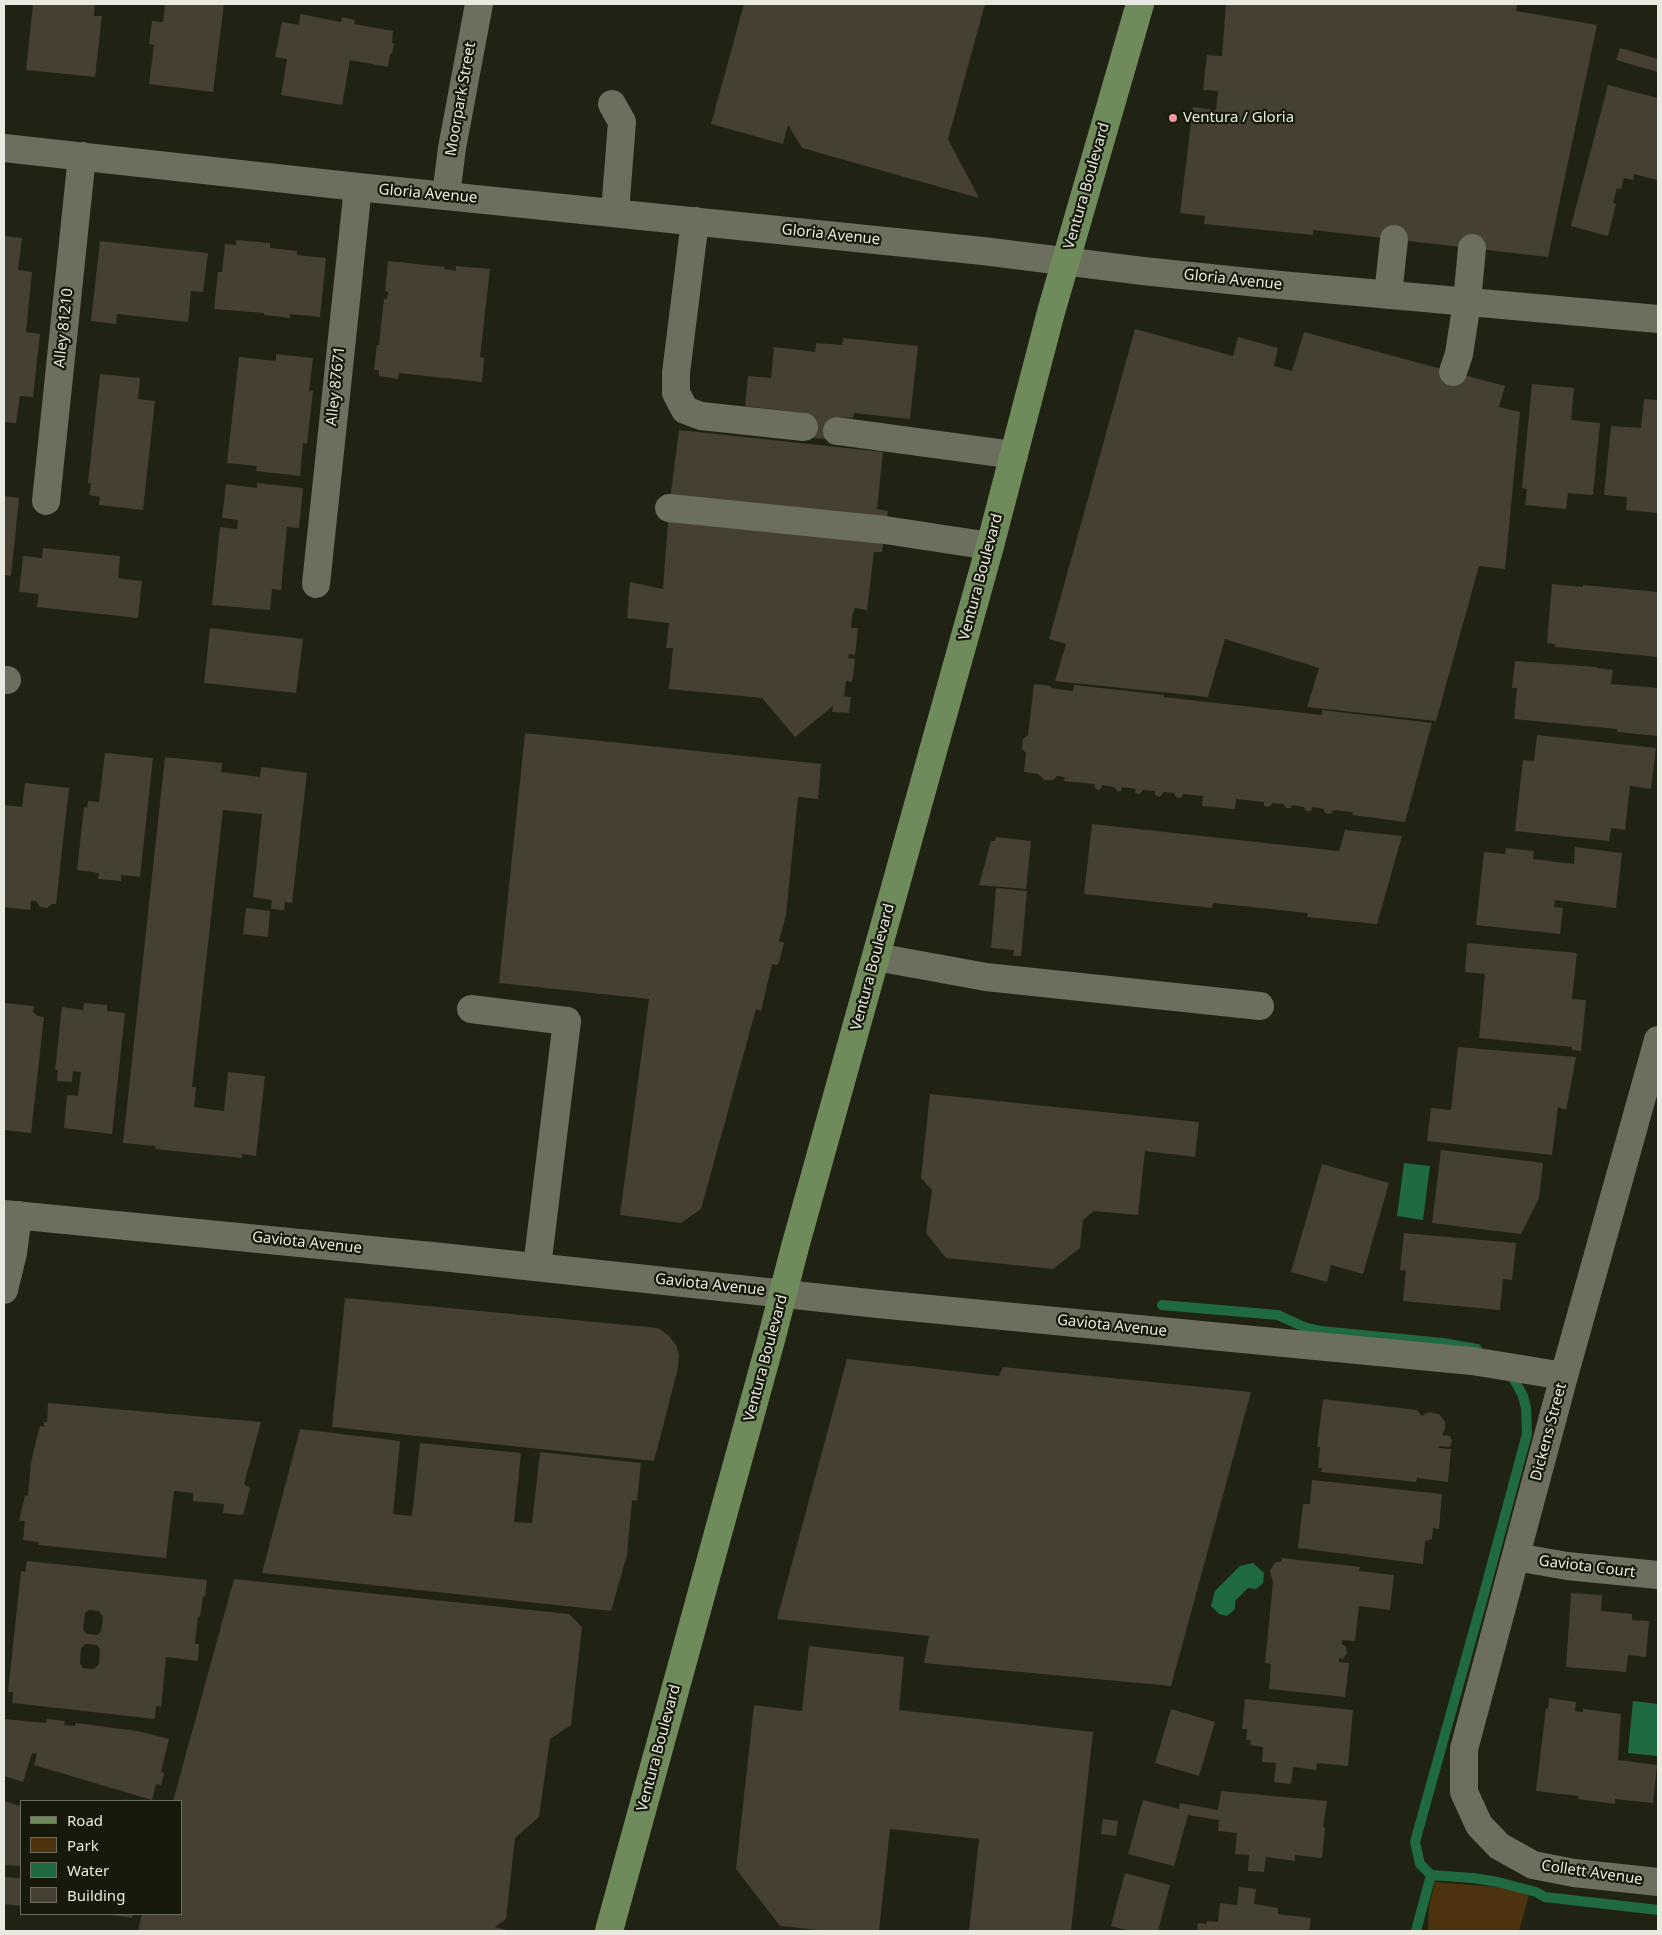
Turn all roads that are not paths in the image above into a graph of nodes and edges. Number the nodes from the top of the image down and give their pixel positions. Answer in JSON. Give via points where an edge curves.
{"nodes":[{"id":1,"x":479,"y":4,"type":"edge"},
{"id":2,"x":1140,"y":4,"type":"edge"},
{"id":3,"x":612,"y":104,"type":"dead end"},
{"id":4,"x":4,"y":148,"type":"edge"},
{"id":5,"x":82,"y":156,"type":"junction"},
{"id":6,"x":358,"y":187,"type":"junction"},
{"id":7,"x":446,"y":195,"type":"junction"},
{"id":8,"x":615,"y":212,"type":"junction"},
{"id":9,"x":695,"y":221,"type":"junction"},
{"id":10,"x":1394,"y":239,"type":"dead end"},
{"id":11,"x":1472,"y":248,"type":"dead end"},
{"id":12,"x":1066,"y":261,"type":"junction"},
{"id":13,"x":1388,"y":295,"type":"junction"},
{"id":14,"x":1467,"y":302,"type":"junction"},
{"id":15,"x":1658,"y":319,"type":"edge"},
{"id":16,"x":1453,"y":372,"type":"dead end"},
{"id":17,"x":804,"y":428,"type":"dead end"},
{"id":18,"x":837,"y":431,"type":"dead end"},
{"id":19,"x":1014,"y":455,"type":"junction"},
{"id":20,"x":46,"y":501,"type":"dead end"},
{"id":21,"x":669,"y":508,"type":"dead end"},
{"id":22,"x":990,"y":546,"type":"junction"},
{"id":23,"x":316,"y":584,"type":"dead end"},
{"id":24,"x":876,"y":957,"type":"junction"},
{"id":25,"x":1260,"y":1006,"type":"dead end"},
{"id":26,"x":471,"y":1009,"type":"dead end"},
{"id":27,"x":1658,"y":1040,"type":"edge"},
{"id":28,"x":11,"y":1215,"type":"edge"},
{"id":29,"x":538,"y":1267,"type":"junction"},
{"id":30,"x":4,"y":1290,"type":"edge"},
{"id":31,"x":783,"y":1293,"type":"junction"},
{"id":32,"x":1564,"y":1376,"type":"junction"},
{"id":33,"x":1516,"y":1557,"type":"junction"},
{"id":34,"x":1658,"y":1575,"type":"edge"},
{"id":35,"x":1479,"y":1825,"type":"joint"},
{"id":36,"x":1658,"y":1882,"type":"edge"},
{"id":37,"x":609,"y":1931,"type":"edge"}],
"edges":[{"from":1,"to":7,"type":"street","name":"Moorpark Street"},
{"from":2,"to":12,"type":"main road","name":"Ventura Boulevard"},
{"from":3,"to":8,"type":"street","via":[[622,122]]},
{"from":4,"to":5,"type":"street","name":"Gloria Avenue"},
{"from":5,"to":6,"type":"street","name":"Gloria Avenue"},
{"from":5,"to":20,"type":"street","name":"Alley 81210"},
{"from":6,"to":7,"type":"street","name":"Gloria Avenue"},
{"from":6,"to":23,"type":"street","name":"Alley 87671"},
{"from":7,"to":8,"type":"street","name":"Gloria Avenue"},
{"from":8,"to":9,"type":"street","name":"Gloria Avenue"},
{"from":9,"to":12,"type":"street","name":"Gloria Avenue"},
{"from":9,"to":17,"type":"street","via":[[676,373],[676,392],[685,410],[701,416]]},
{"from":10,"to":13,"type":"street"},
{"from":11,"to":14,"type":"street"},
{"from":12,"to":13,"type":"street","name":"Gloria Avenue"},
{"from":12,"to":19,"type":"main road","name":"Ventura Boulevard"},
{"from":13,"to":14,"type":"street","name":"Gloria Avenue"},
{"from":14,"to":15,"type":"street","name":"Gloria Avenue"},
{"from":14,"to":16,"type":"street"},
{"from":18,"to":19,"type":"street"},
{"from":19,"to":22,"type":"main road","name":"Ventura Boulevard"},
{"from":21,"to":22,"type":"street","via":[[885,530]]},
{"from":22,"to":24,"type":"main road","name":"Ventura Boulevard"},
{"from":24,"to":25,"type":"street","via":[[986,977]]},
{"from":24,"to":31,"type":"main road","name":"Ventura Boulevard"},
{"from":26,"to":29,"type":"street","via":[[567,1021]]},
{"from":27,"to":32,"type":"street","name":"Dickens Street"},
{"from":28,"to":29,"type":"street","name":"Gaviota Avenue"},
{"from":28,"to":30,"type":"street","via":[[13,1253]]},
{"from":29,"to":31,"type":"street","name":"Gaviota Avenue"},
{"from":31,"to":32,"type":"street","name":"Gaviota Avenue","via":[[1490,1363]]},
{"from":31,"to":37,"type":"main road","name":"Ventura Boulevard"},
{"from":32,"to":33,"type":"street","name":"Dickens Street"},
{"from":33,"to":34,"type":"street","name":"Gaviota Court","via":[[1567,1566]]},
{"from":33,"to":35,"type":"street","name":"Dickens Street","via":[[1464,1749],[1464,1792]]},
{"from":35,"to":36,"type":"street","name":"Collett Avenue","via":[[1498,1846],[1534,1865]]}]}
